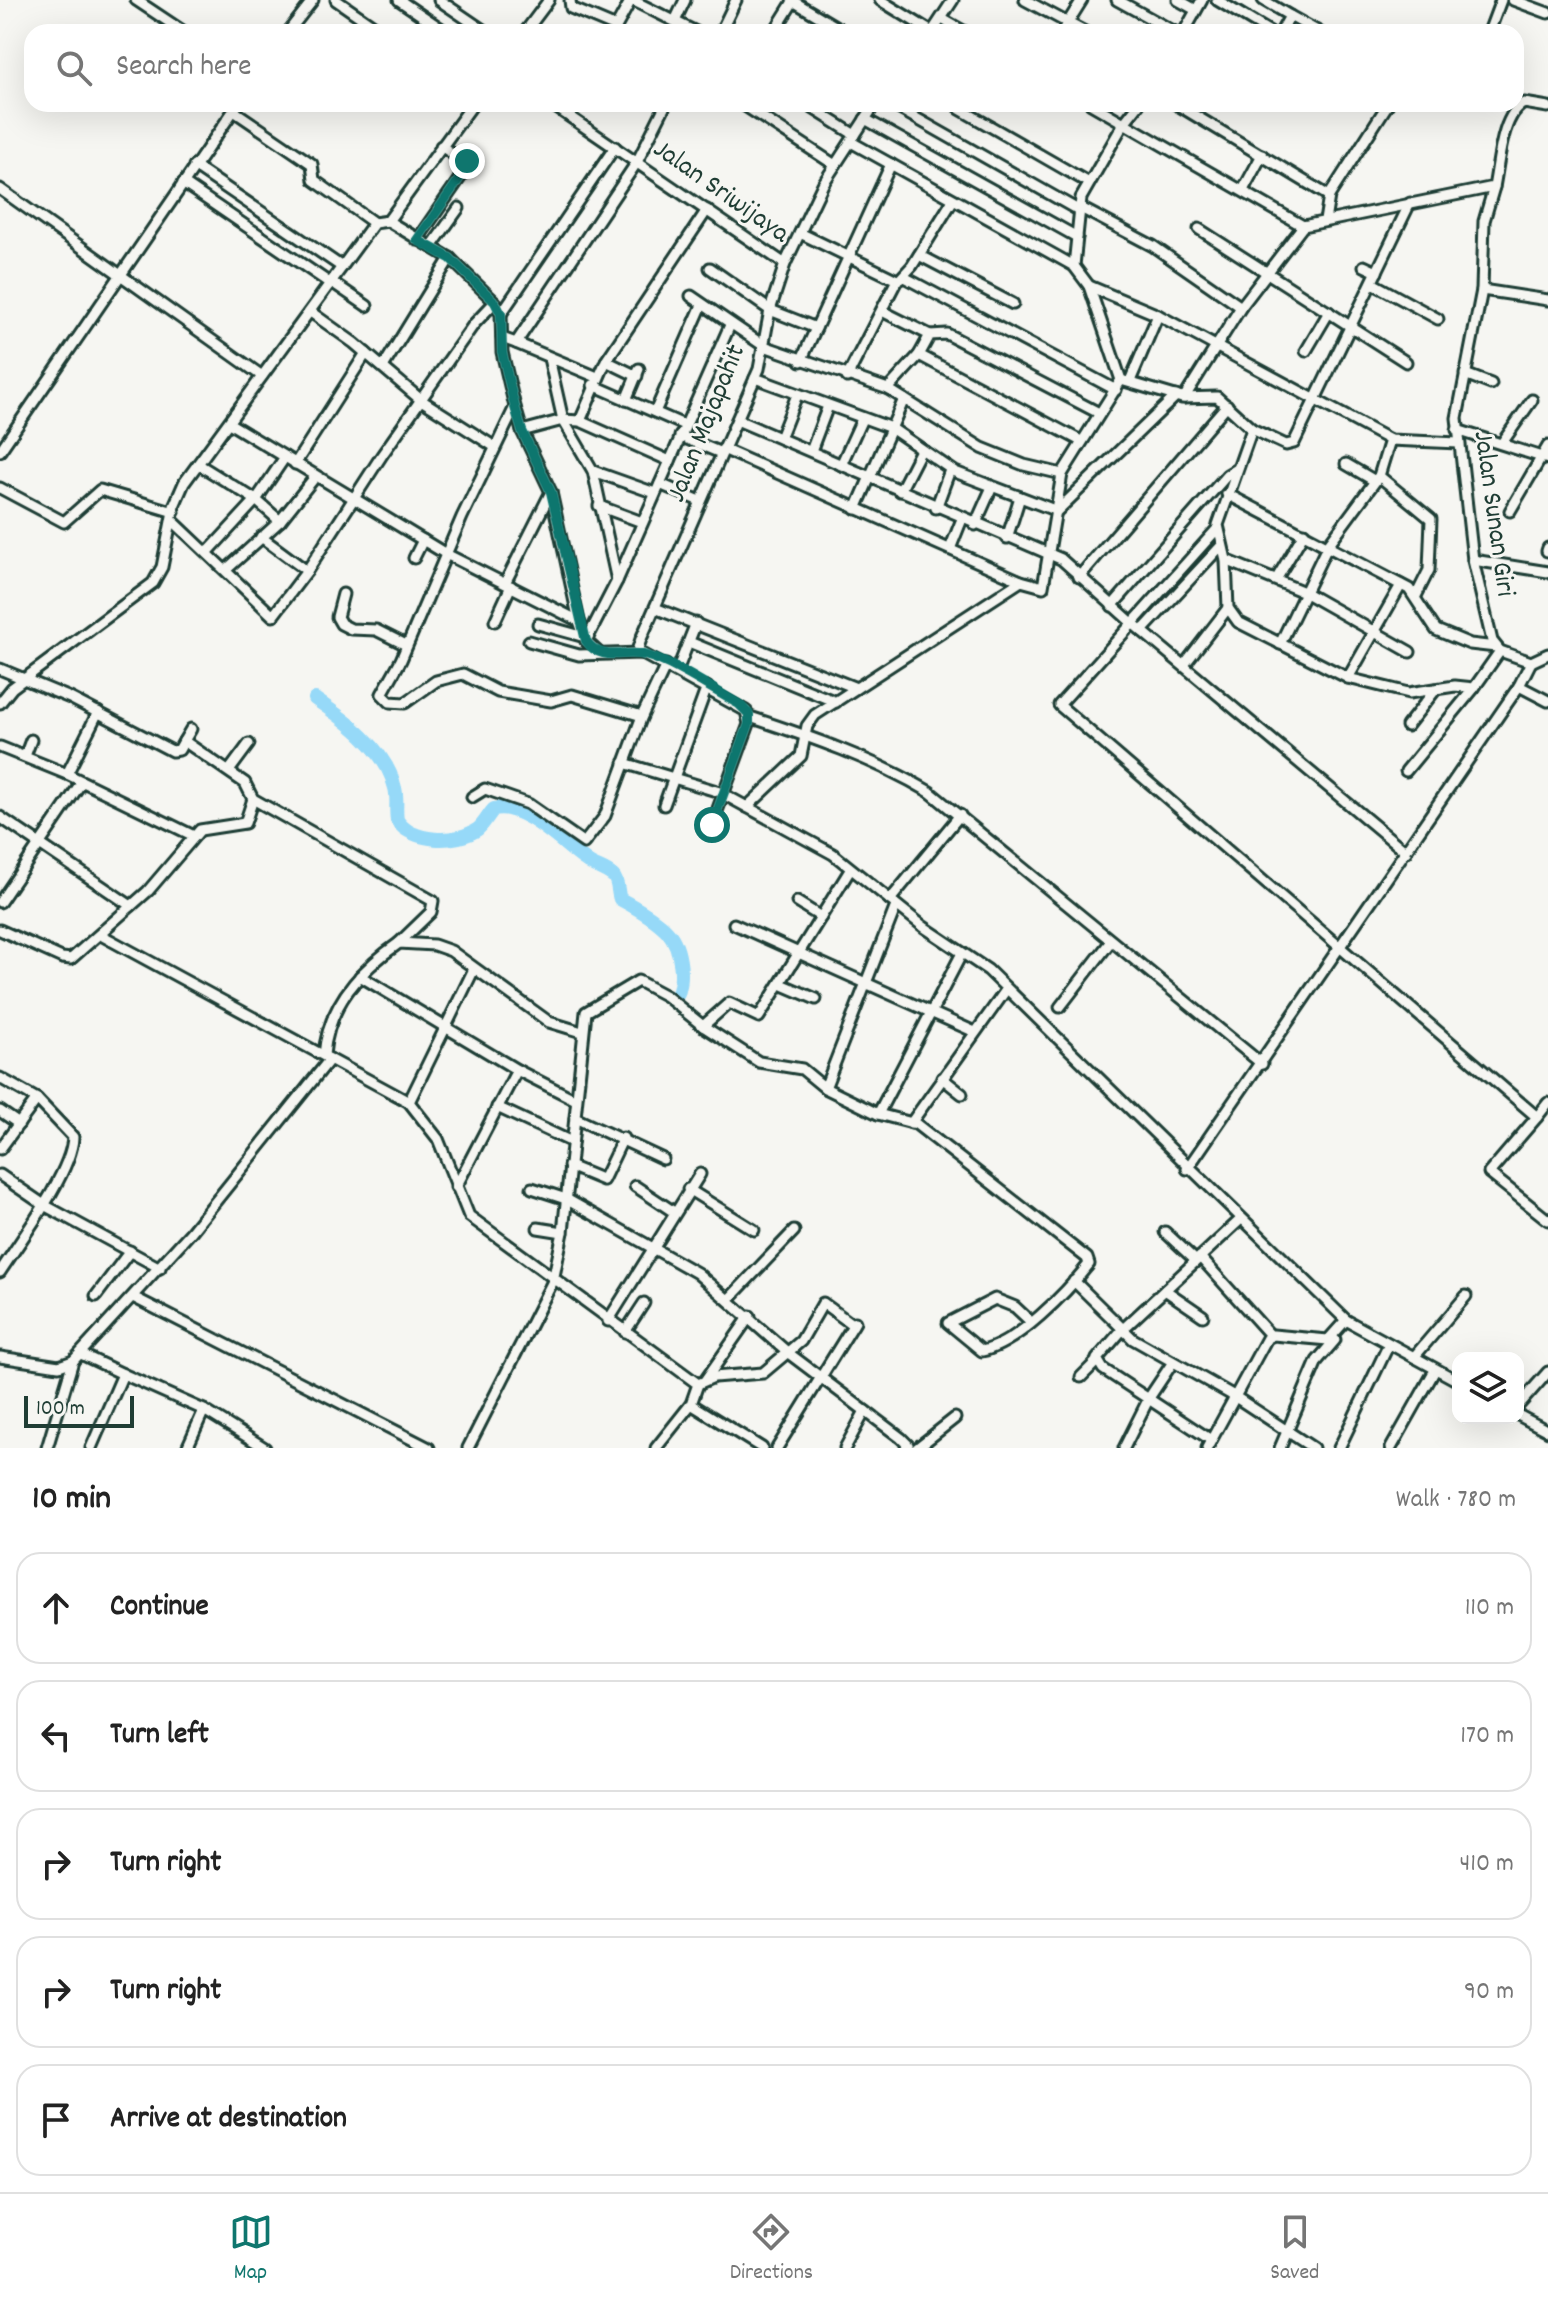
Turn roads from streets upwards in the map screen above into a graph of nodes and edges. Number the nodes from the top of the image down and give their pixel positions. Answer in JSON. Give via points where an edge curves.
{"nodes":[{"id":1,"x":136,"y":0,"type":"edge"},
{"id":2,"x":313,"y":0,"type":"edge"},
{"id":3,"x":336,"y":0,"type":"edge"},
{"id":4,"x":399,"y":0,"type":"edge"},
{"id":5,"x":439,"y":0,"type":"edge"},
{"id":6,"x":549,"y":0,"type":"edge"},
{"id":7,"x":570,"y":0,"type":"edge"},
{"id":8,"x":632,"y":0,"type":"edge"},
{"id":9,"x":685,"y":0,"type":"edge"},
{"id":10,"x":736,"y":0,"type":"edge"},
{"id":11,"x":793,"y":0,"type":"edge"},
{"id":12,"x":880,"y":0,"type":"edge"},
{"id":13,"x":953,"y":0,"type":"edge"},
{"id":14,"x":1025,"y":0,"type":"edge"},
{"id":15,"x":1082,"y":0,"type":"edge"},
{"id":16,"x":1117,"y":0,"type":"edge"},
{"id":17,"x":1178,"y":0,"type":"edge"},
{"id":18,"x":1202,"y":0,"type":"edge"},
{"id":19,"x":1217,"y":0,"type":"edge"},
{"id":20,"x":1263,"y":0,"type":"edge"},
{"id":21,"x":1501,"y":0,"type":"edge"},
{"id":22,"x":1513,"y":0,"type":"edge"},
{"id":23,"x":1196,"y":10,"type":"junction"},
{"id":24,"x":1548,"y":13,"type":"edge"},
{"id":25,"x":1290,"y":16,"type":"junction"},
{"id":26,"x":942,"y":19,"type":"junction"},
{"id":27,"x":675,"y":21,"type":"junction"},
{"id":28,"x":1068,"y":22,"type":"junction"},
{"id":29,"x":172,"y":24,"type":"edge"},
{"id":30,"x":294,"y":24,"type":"edge"},
{"id":31,"x":370,"y":24,"type":"edge"},
{"id":32,"x":434,"y":24,"type":"edge"},
{"id":33,"x":474,"y":24,"type":"edge"},
{"id":34,"x":531,"y":24,"type":"edge"},
{"id":35,"x":605,"y":24,"type":"edge"},
{"id":36,"x":618,"y":24,"type":"edge"},
{"id":37,"x":681,"y":24,"type":"edge"},
{"id":38,"x":725,"y":24,"type":"edge"},
{"id":39,"x":779,"y":24,"type":"edge"},
{"id":40,"x":832,"y":24,"type":"edge"},
{"id":41,"x":919,"y":24,"type":"edge"},
{"id":42,"x":938,"y":24,"type":"edge"},
{"id":43,"x":951,"y":24,"type":"edge"},
{"id":44,"x":1071,"y":24,"type":"edge"},
{"id":45,"x":1160,"y":24,"type":"edge"},
{"id":46,"x":1188,"y":24,"type":"edge"},
{"id":47,"x":1257,"y":24,"type":"edge"},
{"id":48,"x":1286,"y":24,"type":"edge"},
{"id":49,"x":1304,"y":24,"type":"edge"},
{"id":50,"x":1492,"y":24,"type":"edge"},
{"id":51,"x":1524,"y":104,"type":"edge"},
{"id":52,"x":1548,"y":107,"type":"edge"},
{"id":53,"x":232,"y":112,"type":"edge"},
{"id":54,"x":243,"y":112,"type":"edge"},
{"id":55,"x":467,"y":112,"type":"edge"},
{"id":56,"x":563,"y":112,"type":"edge"},
{"id":57,"x":571,"y":112,"type":"edge"},
{"id":58,"x":662,"y":112,"type":"edge"},
{"id":59,"x":754,"y":112,"type":"edge"},
{"id":60,"x":817,"y":112,"type":"edge"},
{"id":61,"x":869,"y":112,"type":"edge"},
{"id":62,"x":905,"y":112,"type":"edge"},
{"id":63,"x":965,"y":112,"type":"edge"},
{"id":64,"x":1105,"y":112,"type":"edge"},
{"id":65,"x":1133,"y":112,"type":"edge"},
{"id":66,"x":1189,"y":112,"type":"edge"},
{"id":67,"x":1383,"y":112,"type":"edge"},
{"id":68,"x":1514,"y":112,"type":"edge"},
{"id":69,"x":569,"y":116,"type":"junction"},
{"id":70,"x":865,"y":119,"type":"junction"},
{"id":71,"x":1124,"y":123,"type":"junction"},
{"id":72,"x":853,"y":139,"type":"junction"},
{"id":73,"x":441,"y":146,"type":"junction"},
{"id":74,"x":615,"y":147,"type":"junction"},
{"id":75,"x":1262,"y":155,"type":"junction"},
{"id":76,"x":637,"y":162,"type":"junction"},
{"id":77,"x":891,"y":164,"type":"junction"},
{"id":78,"x":835,"y":165,"type":"junction"},
{"id":79,"x":194,"y":166,"type":"junction"},
{"id":80,"x":183,"y":183,"type":"junction"},
{"id":81,"x":1089,"y":183,"type":"junction"},
{"id":82,"x":1494,"y":187,"type":"junction"},
{"id":83,"x":0,"y":189,"type":"edge"},
{"id":84,"x":1243,"y":190,"type":"junction"},
{"id":85,"x":1329,"y":196,"type":"junction"},
{"id":86,"x":953,"y":200,"type":"junction"},
{"id":87,"x":1410,"y":203,"type":"junction"},
{"id":88,"x":459,"y":208,"type":"dead end"},
{"id":89,"x":1079,"y":208,"type":"junction"},
{"id":90,"x":707,"y":210,"type":"junction"},
{"id":91,"x":388,"y":221,"type":"junction"},
{"id":92,"x":1325,"y":221,"type":"junction"},
{"id":93,"x":374,"y":223,"type":"junction"},
{"id":94,"x":1303,"y":226,"type":"junction"},
{"id":95,"x":1199,"y":229,"type":"dead end"},
{"id":96,"x":800,"y":233,"type":"junction"},
{"id":97,"x":1077,"y":237,"type":"junction"},
{"id":98,"x":417,"y":240,"type":"junction"},
{"id":99,"x":431,"y":247,"type":"junction"},
{"id":100,"x":919,"y":255,"type":"junction"},
{"id":101,"x":848,"y":256,"type":"junction"},
{"id":102,"x":450,"y":258,"type":"junction"},
{"id":103,"x":785,"y":264,"type":"junction"},
{"id":104,"x":1074,"y":266,"type":"junction"},
{"id":105,"x":1364,"y":266,"type":"dead end"},
{"id":106,"x":342,"y":267,"type":"junction"},
{"id":107,"x":710,"y":268,"type":"dead end"},
{"id":108,"x":1271,"y":272,"type":"junction"},
{"id":109,"x":1377,"y":272,"type":"junction"},
{"id":110,"x":118,"y":275,"type":"junction"},
{"id":111,"x":900,"y":278,"type":"junction"},
{"id":112,"x":331,"y":283,"type":"junction"},
{"id":113,"x":1372,"y":283,"type":"junction"},
{"id":114,"x":1089,"y":286,"type":"junction"},
{"id":115,"x":1482,"y":290,"type":"junction"},
{"id":116,"x":691,"y":296,"type":"dead end"},
{"id":117,"x":1548,"y":300,"type":"edge"},
{"id":118,"x":495,"y":302,"type":"junction"},
{"id":119,"x":1013,"y":304,"type":"dead end"},
{"id":120,"x":702,"y":305,"type":"junction"},
{"id":121,"x":367,"y":306,"type":"dead end"},
{"id":122,"x":1241,"y":307,"type":"junction"},
{"id":123,"x":770,"y":310,"type":"junction"},
{"id":124,"x":882,"y":311,"type":"junction"},
{"id":125,"x":1329,"y":312,"type":"junction"},
{"id":126,"x":312,"y":313,"type":"junction"},
{"id":127,"x":501,"y":314,"type":"junction"},
{"id":128,"x":1158,"y":315,"type":"junction"},
{"id":129,"x":1438,"y":319,"type":"dead end"},
{"id":130,"x":730,"y":325,"type":"junction"},
{"id":131,"x":1350,"y":327,"type":"junction"},
{"id":132,"x":816,"y":328,"type":"junction"},
{"id":133,"x":930,"y":335,"type":"junction"},
{"id":134,"x":502,"y":338,"type":"junction"},
{"id":135,"x":516,"y":343,"type":"junction"},
{"id":136,"x":764,"y":346,"type":"junction"},
{"id":137,"x":1215,"y":346,"type":"junction"},
{"id":138,"x":1306,"y":351,"type":"dead end"},
{"id":139,"x":366,"y":353,"type":"junction"},
{"id":140,"x":919,"y":355,"type":"junction"},
{"id":141,"x":549,"y":358,"type":"junction"},
{"id":142,"x":606,"y":361,"type":"junction"},
{"id":143,"x":801,"y":361,"type":"junction"},
{"id":144,"x":1406,"y":362,"type":"dead end"},
{"id":145,"x":383,"y":367,"type":"junction"},
{"id":146,"x":1465,"y":374,"type":"junction"},
{"id":147,"x":262,"y":376,"type":"junction"},
{"id":148,"x":847,"y":377,"type":"junction"},
{"id":149,"x":755,"y":378,"type":"junction"},
{"id":150,"x":595,"y":381,"type":"junction"},
{"id":151,"x":1122,"y":384,"type":"junction"},
{"id":152,"x":1491,"y":384,"type":"dead end"},
{"id":153,"x":888,"y":389,"type":"junction"},
{"id":154,"x":797,"y":395,"type":"junction"},
{"id":155,"x":1180,"y":397,"type":"junction"},
{"id":156,"x":1314,"y":398,"type":"junction"},
{"id":157,"x":904,"y":399,"type":"junction"},
{"id":158,"x":421,"y":400,"type":"junction"},
{"id":159,"x":626,"y":400,"type":"junction"},
{"id":160,"x":1532,"y":400,"type":"dead end"},
{"id":161,"x":1227,"y":405,"type":"junction"},
{"id":162,"x":828,"y":406,"type":"junction"},
{"id":163,"x":515,"y":407,"type":"junction"},
{"id":164,"x":655,"y":412,"type":"junction"},
{"id":165,"x":1099,"y":413,"type":"junction"},
{"id":166,"x":862,"y":419,"type":"junction"},
{"id":167,"x":563,"y":420,"type":"junction"},
{"id":168,"x":737,"y":420,"type":"junction"},
{"id":169,"x":580,"y":421,"type":"junction"},
{"id":170,"x":229,"y":423,"type":"junction"},
{"id":171,"x":684,"y":425,"type":"junction"},
{"id":172,"x":891,"y":428,"type":"junction"},
{"id":173,"x":1252,"y":429,"type":"junction"},
{"id":174,"x":1457,"y":430,"type":"junction"},
{"id":175,"x":522,"y":431,"type":"junction"},
{"id":176,"x":680,"y":436,"type":"junction"},
{"id":177,"x":780,"y":438,"type":"junction"},
{"id":178,"x":1390,"y":440,"type":"junction"},
{"id":179,"x":1081,"y":441,"type":"junction"},
{"id":180,"x":1459,"y":443,"type":"junction"},
{"id":181,"x":1502,"y":443,"type":"junction"},
{"id":182,"x":1548,"y":446,"type":"edge"},
{"id":183,"x":495,"y":447,"type":"junction"},
{"id":184,"x":0,"y":451,"type":"edge"},
{"id":185,"x":722,"y":451,"type":"junction"},
{"id":186,"x":811,"y":451,"type":"junction"},
{"id":187,"x":920,"y":452,"type":"junction"},
{"id":188,"x":285,"y":457,"type":"junction"},
{"id":189,"x":1545,"y":457,"type":"edge"},
{"id":190,"x":670,"y":461,"type":"junction"},
{"id":191,"x":198,"y":464,"type":"junction"},
{"id":192,"x":295,"y":464,"type":"junction"},
{"id":193,"x":1346,"y":464,"type":"dead end"},
{"id":194,"x":841,"y":465,"type":"junction"},
{"id":195,"x":1237,"y":469,"type":"junction"},
{"id":196,"x":950,"y":470,"type":"junction"},
{"id":197,"x":593,"y":471,"type":"junction"},
{"id":198,"x":1062,"y":474,"type":"junction"},
{"id":199,"x":315,"y":477,"type":"junction"},
{"id":200,"x":870,"y":478,"type":"junction"},
{"id":201,"x":1377,"y":478,"type":"junction"},
{"id":202,"x":992,"y":487,"type":"junction"},
{"id":203,"x":0,"y":488,"type":"edge"},
{"id":204,"x":658,"y":488,"type":"junction"},
{"id":205,"x":900,"y":491,"type":"junction"},
{"id":206,"x":551,"y":492,"type":"junction"},
{"id":207,"x":1227,"y":494,"type":"junction"},
{"id":208,"x":1020,"y":497,"type":"junction"},
{"id":209,"x":352,"y":499,"type":"junction"},
{"id":210,"x":256,"y":500,"type":"junction"},
{"id":211,"x":700,"y":501,"type":"junction"},
{"id":212,"x":599,"y":506,"type":"junction"},
{"id":213,"x":936,"y":508,"type":"junction"},
{"id":214,"x":856,"y":509,"type":"junction"},
{"id":215,"x":1057,"y":511,"type":"junction"},
{"id":216,"x":1510,"y":511,"type":"dead end"},
{"id":217,"x":174,"y":516,"type":"junction"},
{"id":218,"x":962,"y":519,"type":"junction"},
{"id":219,"x":280,"y":521,"type":"junction"},
{"id":220,"x":642,"y":522,"type":"junction"},
{"id":221,"x":975,"y":525,"type":"junction"},
{"id":222,"x":1218,"y":528,"type":"junction"},
{"id":223,"x":1304,"y":533,"type":"junction"},
{"id":224,"x":261,"y":537,"type":"junction"},
{"id":225,"x":1007,"y":538,"type":"junction"},
{"id":226,"x":423,"y":540,"type":"junction"},
{"id":227,"x":1328,"y":545,"type":"junction"},
{"id":228,"x":1221,"y":546,"type":"junction"},
{"id":229,"x":950,"y":549,"type":"junction"},
{"id":230,"x":208,"y":552,"type":"junction"},
{"id":231,"x":446,"y":554,"type":"junction"},
{"id":232,"x":1050,"y":557,"type":"junction"},
{"id":233,"x":414,"y":558,"type":"dead end"},
{"id":234,"x":1226,"y":560,"type":"junction"},
{"id":235,"x":1473,"y":560,"type":"junction"},
{"id":236,"x":227,"y":569,"type":"junction"},
{"id":237,"x":307,"y":571,"type":"junction"},
{"id":238,"x":1548,"y":572,"type":"edge"},
{"id":239,"x":1079,"y":577,"type":"junction"},
{"id":240,"x":1277,"y":578,"type":"junction"},
{"id":241,"x":617,"y":581,"type":"junction"},
{"id":242,"x":1021,"y":581,"type":"junction"},
{"id":243,"x":508,"y":585,"type":"junction"},
{"id":244,"x":1401,"y":585,"type":"junction"},
{"id":245,"x":1304,"y":592,"type":"junction"},
{"id":246,"x":343,"y":594,"type":"dead end"},
{"id":247,"x":1416,"y":596,"type":"junction"},
{"id":248,"x":1112,"y":606,"type":"junction"},
{"id":249,"x":655,"y":608,"type":"junction"},
{"id":250,"x":1228,"y":608,"type":"junction"},
{"id":251,"x":495,"y":621,"type":"dead end"},
{"id":252,"x":579,"y":621,"type":"junction"},
{"id":253,"x":1130,"y":621,"type":"junction"},
{"id":254,"x":696,"y":623,"type":"junction"},
{"id":255,"x":538,"y":624,"type":"dead end"},
{"id":256,"x":1374,"y":630,"type":"junction"},
{"id":257,"x":1142,"y":631,"type":"junction"},
{"id":258,"x":585,"y":639,"type":"junction"},
{"id":259,"x":529,"y":641,"type":"dead end"},
{"id":260,"x":689,"y":642,"type":"junction"},
{"id":261,"x":1280,"y":644,"type":"junction"},
{"id":262,"x":406,"y":645,"type":"junction"},
{"id":263,"x":1498,"y":649,"type":"junction"},
{"id":264,"x":598,"y":652,"type":"junction"},
{"id":265,"x":1410,"y":652,"type":"dead end"},
{"id":266,"x":641,"y":653,"type":"junction"},
{"id":267,"x":1548,"y":654,"type":"edge"},
{"id":268,"x":1531,"y":662,"type":"junction"},
{"id":269,"x":666,"y":665,"type":"junction"},
{"id":270,"x":1184,"y":665,"type":"junction"},
{"id":271,"x":0,"y":669,"type":"edge"},
{"id":272,"x":677,"y":671,"type":"junction"},
{"id":273,"x":26,"y":678,"type":"junction"},
{"id":274,"x":1348,"y":678,"type":"junction"},
{"id":275,"x":1519,"y":686,"type":"junction"},
{"id":276,"x":707,"y":687,"type":"junction"},
{"id":277,"x":856,"y":688,"type":"junction"},
{"id":278,"x":1474,"y":688,"type":"junction"},
{"id":279,"x":1436,"y":689,"type":"junction"},
{"id":280,"x":1548,"y":701,"type":"edge"},
{"id":281,"x":836,"y":702,"type":"junction"},
{"id":282,"x":0,"y":703,"type":"edge"},
{"id":283,"x":98,"y":712,"type":"junction"},
{"id":284,"x":642,"y":716,"type":"junction"},
{"id":285,"x":750,"y":717,"type":"junction"},
{"id":286,"x":1407,"y":726,"type":"dead end"},
{"id":287,"x":191,"y":729,"type":"dead end"},
{"id":288,"x":805,"y":735,"type":"junction"},
{"id":289,"x":31,"y":740,"type":"dead end"},
{"id":290,"x":184,"y":741,"type":"junction"},
{"id":291,"x":249,"y":744,"type":"dead end"},
{"id":292,"x":0,"y":747,"type":"edge"},
{"id":293,"x":25,"y":756,"type":"junction"},
{"id":294,"x":624,"y":763,"type":"junction"},
{"id":295,"x":229,"y":771,"type":"junction"},
{"id":296,"x":1406,"y":771,"type":"dead end"},
{"id":297,"x":67,"y":774,"type":"junction"},
{"id":298,"x":673,"y":779,"type":"junction"},
{"id":299,"x":81,"y":783,"type":"junction"},
{"id":300,"x":724,"y":794,"type":"junction"},
{"id":301,"x":472,"y":797,"type":"dead end"},
{"id":302,"x":253,"y":799,"type":"junction"},
{"id":303,"x":664,"y":805,"type":"dead end"},
{"id":304,"x":747,"y":807,"type":"junction"},
{"id":305,"x":960,"y":815,"type":"junction"},
{"id":306,"x":0,"y":817,"type":"edge"},
{"id":307,"x":712,"y":825,"type":"dead end"},
{"id":308,"x":194,"y":836,"type":"junction"},
{"id":309,"x":39,"y":842,"type":"junction"},
{"id":310,"x":1406,"y":852,"type":"junction"},
{"id":311,"x":850,"y":870,"type":"junction"},
{"id":312,"x":0,"y":902,"type":"edge"},
{"id":313,"x":797,"y":902,"type":"dead end"},
{"id":314,"x":893,"y":903,"type":"junction"},
{"id":315,"x":131,"y":906,"type":"junction"},
{"id":316,"x":821,"y":917,"type":"junction"},
{"id":317,"x":734,"y":924,"type":"dead end"},
{"id":318,"x":0,"y":930,"type":"edge"},
{"id":319,"x":101,"y":935,"type":"junction"},
{"id":320,"x":1111,"y":941,"type":"junction"},
{"id":321,"x":399,"y":943,"type":"junction"},
{"id":322,"x":1342,"y":947,"type":"junction"},
{"id":323,"x":962,"y":953,"type":"junction"},
{"id":324,"x":799,"y":954,"type":"junction"},
{"id":325,"x":474,"y":969,"type":"junction"},
{"id":326,"x":360,"y":976,"type":"junction"},
{"id":327,"x":866,"y":982,"type":"junction"},
{"id":328,"x":781,"y":984,"type":"junction"},
{"id":329,"x":1006,"y":990,"type":"junction"},
{"id":330,"x":816,"y":999,"type":"dead end"},
{"id":331,"x":1060,"y":1007,"type":"dead end"},
{"id":332,"x":930,"y":1011,"type":"junction"},
{"id":333,"x":447,"y":1026,"type":"junction"},
{"id":334,"x":703,"y":1026,"type":"junction"},
{"id":335,"x":582,"y":1032,"type":"junction"},
{"id":336,"x":975,"y":1032,"type":"junction"},
{"id":337,"x":327,"y":1057,"type":"junction"},
{"id":338,"x":1262,"y":1064,"type":"junction"},
{"id":339,"x":517,"y":1070,"type":"junction"},
{"id":340,"x":0,"y":1078,"type":"edge"},
{"id":341,"x":942,"y":1078,"type":"junction"},
{"id":342,"x":825,"y":1088,"type":"junction"},
{"id":343,"x":962,"y":1094,"type":"dead end"},
{"id":344,"x":37,"y":1099,"type":"junction"},
{"id":345,"x":576,"y":1100,"type":"junction"},
{"id":346,"x":409,"y":1102,"type":"junction"},
{"id":347,"x":1548,"y":1103,"type":"edge"},
{"id":348,"x":497,"y":1107,"type":"junction"},
{"id":349,"x":0,"y":1111,"type":"edge"},
{"id":350,"x":878,"y":1114,"type":"junction"},
{"id":351,"x":1537,"y":1117,"type":"junction"},
{"id":352,"x":575,"y":1118,"type":"junction"},
{"id":353,"x":911,"y":1123,"type":"junction"},
{"id":354,"x":19,"y":1124,"type":"junction"},
{"id":355,"x":623,"y":1138,"type":"junction"},
{"id":356,"x":572,"y":1142,"type":"junction"},
{"id":357,"x":0,"y":1149,"type":"edge"},
{"id":358,"x":663,"y":1159,"type":"dead end"},
{"id":359,"x":569,"y":1166,"type":"junction"},
{"id":360,"x":1187,"y":1169,"type":"junction"},
{"id":361,"x":700,"y":1174,"type":"dead end"},
{"id":362,"x":0,"y":1175,"type":"edge"},
{"id":363,"x":635,"y":1186,"type":"dead end"},
{"id":364,"x":456,"y":1187,"type":"junction"},
{"id":365,"x":532,"y":1188,"type":"dead end"},
{"id":366,"x":688,"y":1189,"type":"junction"},
{"id":367,"x":566,"y":1199,"type":"junction"},
{"id":368,"x":44,"y":1205,"type":"junction"},
{"id":369,"x":674,"y":1212,"type":"junction"},
{"id":370,"x":1240,"y":1220,"type":"junction"},
{"id":371,"x":1548,"y":1220,"type":"edge"},
{"id":372,"x":538,"y":1228,"type":"dead end"},
{"id":373,"x":754,"y":1230,"type":"dead end"},
{"id":374,"x":794,"y":1231,"type":"dead end"},
{"id":375,"x":563,"y":1232,"type":"junction"},
{"id":376,"x":1165,"y":1232,"type":"dead end"},
{"id":377,"x":652,"y":1248,"type":"junction"},
{"id":378,"x":130,"y":1251,"type":"junction"},
{"id":379,"x":1198,"y":1259,"type":"junction"},
{"id":380,"x":160,"y":1268,"type":"junction"},
{"id":381,"x":0,"y":1272,"type":"edge"},
{"id":382,"x":553,"y":1281,"type":"junction"},
{"id":383,"x":1074,"y":1281,"type":"junction"},
{"id":384,"x":1165,"y":1290,"type":"junction"},
{"id":385,"x":96,"y":1296,"type":"dead end"},
{"id":386,"x":1466,"y":1296,"type":"dead end"},
{"id":387,"x":133,"y":1297,"type":"junction"},
{"id":388,"x":730,"y":1298,"type":"junction"},
{"id":389,"x":644,"y":1303,"type":"dead end"},
{"id":390,"x":750,"y":1316,"type":"junction"},
{"id":391,"x":1203,"y":1316,"type":"dead end"},
{"id":392,"x":608,"y":1321,"type":"junction"},
{"id":393,"x":1031,"y":1322,"type":"junction"},
{"id":394,"x":1349,"y":1322,"type":"junction"},
{"id":395,"x":1122,"y":1330,"type":"junction"},
{"id":396,"x":625,"y":1332,"type":"junction"},
{"id":397,"x":1271,"y":1336,"type":"junction"},
{"id":398,"x":1389,"y":1344,"type":"junction"},
{"id":399,"x":787,"y":1352,"type":"junction"},
{"id":400,"x":0,"y":1357,"type":"edge"},
{"id":401,"x":1414,"y":1357,"type":"junction"},
{"id":402,"x":77,"y":1358,"type":"junction"},
{"id":403,"x":1097,"y":1361,"type":"junction"},
{"id":404,"x":1173,"y":1362,"type":"junction"},
{"id":405,"x":1435,"y":1370,"type":"junction"},
{"id":406,"x":1548,"y":1372,"type":"edge"},
{"id":407,"x":123,"y":1374,"type":"junction"},
{"id":408,"x":1081,"y":1377,"type":"dead end"},
{"id":409,"x":1452,"y":1378,"type":"edge"},
{"id":410,"x":821,"y":1380,"type":"junction"},
{"id":411,"x":701,"y":1382,"type":"junction"},
{"id":412,"x":1234,"y":1396,"type":"junction"},
{"id":413,"x":1149,"y":1398,"type":"junction"},
{"id":414,"x":1524,"y":1399,"type":"edge"},
{"id":415,"x":691,"y":1404,"type":"junction"},
{"id":416,"x":204,"y":1410,"type":"junction"},
{"id":417,"x":865,"y":1411,"type":"junction"},
{"id":418,"x":955,"y":1418,"type":"dead end"},
{"id":419,"x":1524,"y":1418,"type":"edge"},
{"id":420,"x":1548,"y":1431,"type":"edge"},
{"id":421,"x":1288,"y":1432,"type":"junction"},
{"id":422,"x":1209,"y":1444,"type":"edge"},
{"id":423,"x":911,"y":1447,"type":"edge"},
{"id":424,"x":47,"y":1448,"type":"edge"},
{"id":425,"x":91,"y":1448,"type":"edge"},
{"id":426,"x":187,"y":1448,"type":"edge"},
{"id":427,"x":265,"y":1448,"type":"edge"},
{"id":428,"x":429,"y":1448,"type":"edge"},
{"id":429,"x":468,"y":1448,"type":"edge"},
{"id":430,"x":656,"y":1448,"type":"edge"},
{"id":431,"x":762,"y":1448,"type":"edge"},
{"id":432,"x":777,"y":1448,"type":"edge"},
{"id":433,"x":845,"y":1448,"type":"edge"},
{"id":434,"x":1124,"y":1448,"type":"edge"},
{"id":435,"x":1280,"y":1448,"type":"edge"},
{"id":436,"x":1313,"y":1448,"type":"edge"},
{"id":437,"x":1339,"y":1448,"type":"edge"},
{"id":438,"x":1391,"y":1448,"type":"edge"}],
"edges":[{"from":1,"to":29,"type":"street"},
{"from":2,"to":30,"type":"street"},
{"from":3,"to":31,"type":"street"},
{"from":4,"to":32,"type":"street"},
{"from":5,"to":33,"type":"street"},
{"from":6,"to":34,"type":"street"},
{"from":7,"to":35,"type":"street","via":[[571,8]]},
{"from":8,"to":27,"type":"street"},
{"from":8,"to":36,"type":"street"},
{"from":9,"to":27,"type":"street"},
{"from":10,"to":38,"type":"street"},
{"from":11,"to":39,"type":"street"},
{"from":11,"to":40,"type":"street"},
{"from":12,"to":41,"type":"street"},
{"from":13,"to":26,"type":"street"},
{"from":14,"to":28,"type":"street"},
{"from":15,"to":28,"type":"street"},
{"from":16,"to":45,"type":"street"},
{"from":17,"to":23,"type":"street"},
{"from":18,"to":23,"type":"street"},
{"from":19,"to":47,"type":"street"},
{"from":20,"to":25,"type":"street"},
{"from":21,"to":50,"type":"street"},
{"from":22,"to":24,"type":"street"},
{"from":23,"to":46,"type":"street"},
{"from":25,"to":48,"type":"street"},
{"from":25,"to":49,"type":"street"},
{"from":26,"to":42,"type":"street"},
{"from":26,"to":43,"type":"street"},
{"from":27,"to":37,"type":"street"},
{"from":28,"to":44,"type":"street"},
{"from":51,"to":52,"type":"street"},
{"from":53,"to":79,"type":"street"},
{"from":54,"to":93,"type":"street","via":[[312,164],[314,180]]},
{"from":55,"to":73,"type":"street"},
{"from":56,"to":69,"type":"street","name":"Jalan Sriwijaya"},
{"from":57,"to":69,"type":"street"},
{"from":58,"to":76,"type":"street"},
{"from":59,"to":78,"type":"street"},
{"from":60,"to":72,"type":"street"},
{"from":61,"to":70,"type":"street","name":"Jalan Majapahit"},
{"from":62,"to":89,"type":"street"},
{"from":63,"to":81,"type":"street"},
{"from":64,"to":71,"type":"street"},
{"from":65,"to":71,"type":"street"},
{"from":66,"to":75,"type":"street"},
{"from":67,"to":85,"type":"street"},
{"from":68,"to":82,"type":"street","name":"Jalan Sunan Giri"},
{"from":69,"to":74,"type":"street","name":"Jalan Sriwijaya"},
{"from":70,"to":72,"type":"street","name":"Jalan Majapahit"},
{"from":70,"to":97,"type":"street"},
{"from":71,"to":81,"type":"street"},
{"from":71,"to":84,"type":"street"},
{"from":72,"to":77,"type":"street"},
{"from":72,"to":78,"type":"street","name":"Jalan Majapahit"},
{"from":73,"to":91,"type":"street"},
{"from":73,"to":98,"type":"street","via":[[469,164]]},
{"from":74,"to":76,"type":"street","name":"Jalan Sriwijaya"},
{"from":74,"to":127,"type":"street"},
{"from":75,"to":84,"type":"street"},
{"from":75,"to":85,"type":"street"},
{"from":76,"to":90,"type":"street","name":"Jalan Sriwijaya"},
{"from":76,"to":135,"type":"street"},
{"from":77,"to":86,"type":"street"},
{"from":77,"to":101,"type":"street"},
{"from":78,"to":96,"type":"street","name":"Jalan Majapahit"},
{"from":79,"to":80,"type":"street"},
{"from":79,"to":106,"type":"street"},
{"from":80,"to":110,"type":"street"},
{"from":80,"to":112,"type":"street"},
{"from":81,"to":89,"type":"street"},
{"from":82,"to":87,"type":"street"},
{"from":82,"to":115,"type":"street","name":"Jalan Sunan Giri","via":[[1484,221]]},
{"from":83,"to":110,"type":"street"},
{"from":84,"to":94,"type":"street"},
{"from":85,"to":92,"type":"street"},
{"from":86,"to":100,"type":"street"},
{"from":86,"to":104,"type":"street"},
{"from":87,"to":92,"type":"street"},
{"from":87,"to":109,"type":"street"},
{"from":88,"to":99,"type":"street"},
{"from":89,"to":97,"type":"street"},
{"from":89,"to":122,"type":"street","via":[[1153,246]]},
{"from":90,"to":103,"type":"street","name":"Jalan Sriwijaya"},
{"from":90,"to":142,"type":"street"},
{"from":91,"to":93,"type":"street"},
{"from":91,"to":98,"type":"street"},
{"from":92,"to":94,"type":"street"},
{"from":93,"to":106,"type":"street"},
{"from":94,"to":108,"type":"street"},
{"from":95,"to":108,"type":"street"},
{"from":96,"to":101,"type":"street"},
{"from":96,"to":103,"type":"street","name":"Jalan Majapahit"},
{"from":97,"to":104,"type":"street"},
{"from":98,"to":99,"type":"street"},
{"from":99,"to":102,"type":"street"},
{"from":100,"to":111,"type":"street"},
{"from":100,"to":119,"type":"street"},
{"from":101,"to":111,"type":"street"},
{"from":101,"to":132,"type":"street"},
{"from":102,"to":118,"type":"street"},
{"from":102,"to":145,"type":"street"},
{"from":103,"to":123,"type":"street","name":"Jalan Majapahit"},
{"from":104,"to":114,"type":"street"},
{"from":105,"to":109,"type":"street"},
{"from":106,"to":112,"type":"street"},
{"from":107,"to":123,"type":"street"},
{"from":108,"to":122,"type":"street"},
{"from":108,"to":125,"type":"street"},
{"from":109,"to":113,"type":"street"},
{"from":110,"to":147,"type":"street"},
{"from":110,"to":184,"type":"street"},
{"from":111,"to":124,"type":"street"},
{"from":111,"to":151,"type":"street"},
{"from":112,"to":121,"type":"street"},
{"from":112,"to":126,"type":"street"},
{"from":113,"to":129,"type":"street"},
{"from":113,"to":131,"type":"street"},
{"from":114,"to":128,"type":"street"},
{"from":114,"to":151,"type":"street"},
{"from":115,"to":117,"type":"street"},
{"from":115,"to":146,"type":"street","name":"Jalan Sunan Giri"},
{"from":116,"to":120,"type":"street"},
{"from":118,"to":127,"type":"street"},
{"from":118,"to":158,"type":"street"},
{"from":120,"to":130,"type":"street"},
{"from":120,"to":164,"type":"street"},
{"from":122,"to":137,"type":"street"},
{"from":123,"to":132,"type":"street"},
{"from":123,"to":136,"type":"street","name":"Jalan Majapahit"},
{"from":124,"to":133,"type":"street"},
{"from":124,"to":148,"type":"street"},
{"from":125,"to":131,"type":"street"},
{"from":125,"to":138,"type":"street"},
{"from":126,"to":139,"type":"street"},
{"from":126,"to":147,"type":"street"},
{"from":127,"to":134,"type":"street"},
{"from":128,"to":137,"type":"street"},
{"from":128,"to":151,"type":"street"},
{"from":130,"to":136,"type":"street"},
{"from":130,"to":171,"type":"street"},
{"from":131,"to":144,"type":"street"},
{"from":131,"to":156,"type":"street"},
{"from":132,"to":143,"type":"street"},
{"from":133,"to":140,"type":"street"},
{"from":133,"to":165,"type":"street","via":[[951,335]]},
{"from":134,"to":135,"type":"street"},
{"from":134,"to":163,"type":"street"},
{"from":135,"to":141,"type":"street"},
{"from":136,"to":143,"type":"street"},
{"from":136,"to":149,"type":"street","name":"Jalan Majapahit"},
{"from":137,"to":155,"type":"street"},
{"from":137,"to":156,"type":"street"},
{"from":139,"to":145,"type":"street"},
{"from":139,"to":192,"type":"street"},
{"from":140,"to":153,"type":"street"},
{"from":140,"to":179,"type":"street"},
{"from":141,"to":150,"type":"street"},
{"from":141,"to":167,"type":"street"},
{"from":142,"to":150,"type":"street"},
{"from":142,"to":159,"type":"street","via":[[638,373]]},
{"from":143,"to":148,"type":"street"},
{"from":145,"to":158,"type":"street"},
{"from":146,"to":152,"type":"street"},
{"from":146,"to":174,"type":"street","name":"Jalan Sunan Giri"},
{"from":147,"to":170,"type":"street"},
{"from":148,"to":153,"type":"street"},
{"from":149,"to":154,"type":"street"},
{"from":149,"to":168,"type":"street","name":"Jalan Majapahit"},
{"from":150,"to":159,"type":"street"},
{"from":150,"to":169,"type":"street"},
{"from":151,"to":155,"type":"street"},
{"from":151,"to":165,"type":"street"},
{"from":153,"to":157,"type":"street"},
{"from":154,"to":162,"type":"street"},
{"from":154,"to":177,"type":"street"},
{"from":155,"to":161,"type":"street","via":[[1212,395]]},
{"from":155,"to":215,"type":"street"},
{"from":156,"to":173,"type":"street","via":[[1292,445]]},
{"from":156,"to":178,"type":"street"},
{"from":157,"to":172,"type":"street"},
{"from":157,"to":198,"type":"street","via":[[982,448]]},
{"from":158,"to":183,"type":"street"},
{"from":158,"to":209,"type":"street"},
{"from":159,"to":164,"type":"street"},
{"from":160,"to":181,"type":"street"},
{"from":161,"to":173,"type":"street"},
{"from":161,"to":239,"type":"street"},
{"from":162,"to":166,"type":"street"},
{"from":162,"to":186,"type":"street"},
{"from":163,"to":175,"type":"street"},
{"from":163,"to":183,"type":"street"},
{"from":164,"to":171,"type":"street"},
{"from":165,"to":179,"type":"street"},
{"from":166,"to":172,"type":"street"},
{"from":166,"to":194,"type":"street"},
{"from":167,"to":169,"type":"street"},
{"from":167,"to":175,"type":"street"},
{"from":167,"to":197,"type":"street"},
{"from":168,"to":177,"type":"street"},
{"from":168,"to":185,"type":"street","name":"Jalan Majapahit"},
{"from":169,"to":190,"type":"street"},
{"from":170,"to":188,"type":"street"},
{"from":170,"to":191,"type":"street"},
{"from":171,"to":176,"type":"street"},
{"from":172,"to":187,"type":"street"},
{"from":172,"to":200,"type":"street"},
{"from":173,"to":195,"type":"street"},
{"from":174,"to":180,"type":"street","name":"Jalan Sunan Giri"},
{"from":174,"to":181,"type":"street"},
{"from":175,"to":206,"type":"street"},
{"from":176,"to":185,"type":"street"},
{"from":176,"to":190,"type":"street"},
{"from":177,"to":186,"type":"street"},
{"from":178,"to":180,"type":"street"},
{"from":178,"to":201,"type":"street"},
{"from":179,"to":198,"type":"street"},
{"from":180,"to":235,"type":"street","name":"Jalan Sunan Giri"},
{"from":181,"to":189,"type":"street"},
{"from":182,"to":189,"type":"street"},
{"from":183,"to":231,"type":"street"},
{"from":185,"to":211,"type":"street","name":"Jalan Majapahit"},
{"from":185,"to":214,"type":"street"},
{"from":186,"to":194,"type":"street"},
{"from":187,"to":196,"type":"street"},
{"from":187,"to":205,"type":"street"},
{"from":188,"to":192,"type":"street"},
{"from":188,"to":210,"type":"street"},
{"from":189,"to":216,"type":"street"},
{"from":190,"to":204,"type":"street"},
{"from":191,"to":210,"type":"street"},
{"from":191,"to":217,"type":"street","via":[[177,497]]},
{"from":192,"to":199,"type":"street"},
{"from":193,"to":201,"type":"street"},
{"from":194,"to":200,"type":"street"},
{"from":195,"to":207,"type":"street"},
{"from":195,"to":248,"type":"street"},
{"from":196,"to":202,"type":"street"},
{"from":196,"to":213,"type":"street"},
{"from":197,"to":204,"type":"street"},
{"from":197,"to":212,"type":"street"},
{"from":198,"to":215,"type":"street"},
{"from":199,"to":209,"type":"street"},
{"from":199,"to":219,"type":"street"},
{"from":200,"to":205,"type":"street"},
{"from":200,"to":214,"type":"street"},
{"from":201,"to":227,"type":"street"},
{"from":201,"to":247,"type":"street","via":[[1431,519],[1429,570]]},
{"from":202,"to":208,"type":"street"},
{"from":202,"to":221,"type":"street"},
{"from":203,"to":217,"type":"street","via":[[64,522],[100,490]]},
{"from":204,"to":211,"type":"street"},
{"from":204,"to":220,"type":"street"},
{"from":205,"to":213,"type":"street"},
{"from":206,"to":243,"type":"street"},
{"from":206,"to":252,"type":"street"},
{"from":207,"to":222,"type":"street"},
{"from":207,"to":223,"type":"street"},
{"from":208,"to":215,"type":"street"},
{"from":208,"to":225,"type":"street"},
{"from":209,"to":226,"type":"street"},
{"from":209,"to":237,"type":"street"},
{"from":210,"to":219,"type":"street"},
{"from":210,"to":230,"type":"street"},
{"from":211,"to":249,"type":"street","name":"Jalan Majapahit"},
{"from":212,"to":220,"type":"street"},
{"from":212,"to":241,"type":"street"},
{"from":213,"to":218,"type":"street"},
{"from":214,"to":229,"type":"street"},
{"from":215,"to":232,"type":"street"},
{"from":217,"to":230,"type":"street"},
{"from":217,"to":273,"type":"street","via":[[157,578]]},
{"from":218,"to":221,"type":"street"},
{"from":218,"to":229,"type":"street"},
{"from":219,"to":224,"type":"street"},
{"from":220,"to":241,"type":"street"},
{"from":221,"to":225,"type":"street"},
{"from":222,"to":228,"type":"street"},
{"from":222,"to":253,"type":"street"},
{"from":223,"to":227,"type":"street"},
{"from":223,"to":240,"type":"street"},
{"from":224,"to":236,"type":"street"},
{"from":224,"to":237,"type":"street"},
{"from":225,"to":232,"type":"street"},
{"from":226,"to":231,"type":"street"},
{"from":226,"to":233,"type":"street"},
{"from":227,"to":244,"type":"street"},
{"from":227,"to":245,"type":"street"},
{"from":228,"to":234,"type":"street"},
{"from":228,"to":257,"type":"street"},
{"from":229,"to":242,"type":"street"},
{"from":230,"to":236,"type":"street"},
{"from":231,"to":243,"type":"street"},
{"from":231,"to":262,"type":"street"},
{"from":232,"to":239,"type":"street","via":[[1061,559]]},
{"from":232,"to":242,"type":"street","via":[[1043,587]]},
{"from":234,"to":240,"type":"street"},
{"from":234,"to":250,"type":"street"},
{"from":235,"to":238,"type":"street"},
{"from":235,"to":263,"type":"street","name":"Jalan Sunan Giri","via":[[1488,630]]},
{"from":236,"to":237,"type":"street","via":[[274,615]]},
{"from":239,"to":248,"type":"street"},
{"from":240,"to":245,"type":"street"},
{"from":241,"to":258,"type":"street"},
{"from":242,"to":277,"type":"street"},
{"from":243,"to":251,"type":"street"},
{"from":243,"to":252,"type":"street"},
{"from":244,"to":247,"type":"street"},
{"from":244,"to":256,"type":"street"},
{"from":245,"to":256,"type":"street"},
{"from":245,"to":261,"type":"street"},
{"from":246,"to":262,"type":"street","via":[[337,617],[341,624],[376,630]]},
{"from":247,"to":263,"type":"street","via":[[1436,630]]},
{"from":248,"to":253,"type":"street"},
{"from":249,"to":254,"type":"street"},
{"from":249,"to":266,"type":"street","name":"Jalan Majapahit","via":[[638,648]]},
{"from":250,"to":261,"type":"street","via":[[1241,625]]},
{"from":250,"to":270,"type":"street"},
{"from":252,"to":258,"type":"street"},
{"from":253,"to":257,"type":"street"},
{"from":253,"to":322,"type":"street","via":[[1059,705]]},
{"from":254,"to":260,"type":"street"},
{"from":254,"to":277,"type":"street"},
{"from":255,"to":258,"type":"street"},
{"from":256,"to":265,"type":"street"},
{"from":256,"to":274,"type":"street"},
{"from":257,"to":270,"type":"street"},
{"from":258,"to":264,"type":"street"},
{"from":259,"to":264,"type":"street","via":[[569,654]]},
{"from":260,"to":272,"type":"street"},
{"from":260,"to":281,"type":"street"},
{"from":261,"to":274,"type":"street"},
{"from":262,"to":284,"type":"street","via":[[383,688],[390,702],[405,703],[436,681],[463,674],[498,692],[551,701],[572,695]]},
{"from":263,"to":268,"type":"street"},
{"from":263,"to":278,"type":"street"},
{"from":264,"to":266,"type":"street"},
{"from":266,"to":269,"type":"street"},
{"from":267,"to":268,"type":"street"},
{"from":268,"to":275,"type":"street"},
{"from":269,"to":272,"type":"street"},
{"from":269,"to":284,"type":"street"},
{"from":270,"to":310,"type":"street"},
{"from":271,"to":273,"type":"street"},
{"from":272,"to":276,"type":"street"},
{"from":273,"to":282,"type":"street"},
{"from":273,"to":283,"type":"street"},
{"from":274,"to":279,"type":"street","via":[[1409,693]]},
{"from":275,"to":280,"type":"street"},
{"from":275,"to":310,"type":"street"},
{"from":276,"to":285,"type":"street","via":[[739,704]]},
{"from":276,"to":298,"type":"street"},
{"from":277,"to":281,"type":"street"},
{"from":278,"to":279,"type":"street"},
{"from":278,"to":296,"type":"street"},
{"from":279,"to":286,"type":"street"},
{"from":281,"to":288,"type":"street","via":[[815,715]]},
{"from":283,"to":290,"type":"street","via":[[174,751]]},
{"from":283,"to":297,"type":"street"},
{"from":284,"to":294,"type":"street"},
{"from":285,"to":288,"type":"street"},
{"from":285,"to":300,"type":"street"},
{"from":287,"to":290,"type":"street"},
{"from":288,"to":304,"type":"street","via":[[801,756]]},
{"from":288,"to":305,"type":"street","via":[[902,775]]},
{"from":289,"to":293,"type":"street"},
{"from":290,"to":295,"type":"street"},
{"from":291,"to":295,"type":"street"},
{"from":292,"to":293,"type":"street"},
{"from":293,"to":297,"type":"street"},
{"from":294,"to":298,"type":"street"},
{"from":294,"to":301,"type":"street","via":[[605,816],[584,843],[519,799],[485,789]]},
{"from":295,"to":302,"type":"street","via":[[245,783]]},
{"from":297,"to":299,"type":"street"},
{"from":298,"to":300,"type":"street"},
{"from":298,"to":303,"type":"street"},
{"from":299,"to":308,"type":"street"},
{"from":299,"to":309,"type":"street"},
{"from":300,"to":304,"type":"street"},
{"from":300,"to":307,"type":"street"},
{"from":302,"to":308,"type":"street","via":[[242,825],[205,827]]},
{"from":302,"to":321,"type":"street","via":[[433,901],[431,912]]},
{"from":304,"to":311,"type":"street","via":[[828,850]]},
{"from":305,"to":314,"type":"street"},
{"from":305,"to":320,"type":"street"},
{"from":306,"to":309,"type":"street"},
{"from":308,"to":315,"type":"street"},
{"from":309,"to":312,"type":"street"},
{"from":309,"to":315,"type":"street"},
{"from":310,"to":322,"type":"street"},
{"from":311,"to":314,"type":"street"},
{"from":311,"to":316,"type":"street"},
{"from":313,"to":316,"type":"street"},
{"from":314,"to":323,"type":"street"},
{"from":314,"to":327,"type":"street"},
{"from":315,"to":319,"type":"street"},
{"from":316,"to":324,"type":"street"},
{"from":317,"to":324,"type":"street"},
{"from":318,"to":319,"type":"street","via":[[68,959]]},
{"from":319,"to":337,"type":"street"},
{"from":320,"to":331,"type":"street"},
{"from":320,"to":338,"type":"street"},
{"from":321,"to":325,"type":"street","via":[[443,947]]},
{"from":321,"to":326,"type":"street"},
{"from":322,"to":338,"type":"street"},
{"from":322,"to":351,"type":"street"},
{"from":323,"to":329,"type":"street"},
{"from":323,"to":332,"type":"street"},
{"from":324,"to":327,"type":"street"},
{"from":324,"to":328,"type":"street"},
{"from":325,"to":333,"type":"street"},
{"from":325,"to":335,"type":"street","via":[[555,1026]]},
{"from":326,"to":333,"type":"street"},
{"from":326,"to":337,"type":"street","via":[[338,1003]]},
{"from":327,"to":332,"type":"street"},
{"from":327,"to":342,"type":"street"},
{"from":328,"to":330,"type":"street"},
{"from":328,"to":334,"type":"street","via":[[759,1017],[729,1003]]},
{"from":329,"to":336,"type":"street"},
{"from":329,"to":360,"type":"street"},
{"from":332,"to":336,"type":"street"},
{"from":332,"to":350,"type":"street"},
{"from":333,"to":339,"type":"street"},
{"from":333,"to":346,"type":"street"},
{"from":334,"to":335,"type":"street","via":[[643,981],[586,1012]]},
{"from":334,"to":342,"type":"street","via":[[759,1062],[802,1069]]},
{"from":335,"to":345,"type":"street"},
{"from":336,"to":341,"type":"street"},
{"from":337,"to":346,"type":"street"},
{"from":337,"to":380,"type":"street"},
{"from":338,"to":360,"type":"street"},
{"from":339,"to":345,"type":"street"},
{"from":339,"to":348,"type":"street"},
{"from":340,"to":344,"type":"street"},
{"from":341,"to":343,"type":"street"},
{"from":341,"to":353,"type":"street"},
{"from":342,"to":350,"type":"street"},
{"from":344,"to":354,"type":"street"},
{"from":344,"to":368,"type":"street","via":[[73,1137],[69,1158]]},
{"from":345,"to":352,"type":"street"},
{"from":346,"to":364,"type":"street","via":[[438,1139]]},
{"from":347,"to":351,"type":"street"},
{"from":348,"to":356,"type":"street"},
{"from":348,"to":364,"type":"street"},
{"from":349,"to":354,"type":"street"},
{"from":350,"to":353,"type":"street"},
{"from":351,"to":371,"type":"street","via":[[1489,1173]]},
{"from":352,"to":355,"type":"street"},
{"from":352,"to":356,"type":"street"},
{"from":353,"to":383,"type":"street","via":[[1087,1258],[1088,1266]]},
{"from":354,"to":357,"type":"street"},
{"from":355,"to":358,"type":"street"},
{"from":355,"to":359,"type":"street","via":[[603,1180]]},
{"from":356,"to":359,"type":"street"},
{"from":359,"to":367,"type":"street"},
{"from":360,"to":370,"type":"street"},
{"from":361,"to":366,"type":"street"},
{"from":362,"to":368,"type":"street"},
{"from":363,"to":369,"type":"street"},
{"from":364,"to":382,"type":"street","via":[[469,1216]]},
{"from":365,"to":367,"type":"street"},
{"from":366,"to":369,"type":"street"},
{"from":366,"to":373,"type":"street"},
{"from":367,"to":375,"type":"street"},
{"from":367,"to":377,"type":"street"},
{"from":368,"to":378,"type":"street"},
{"from":368,"to":381,"type":"street"},
{"from":369,"to":377,"type":"street"},
{"from":370,"to":379,"type":"street"},
{"from":370,"to":394,"type":"street"},
{"from":372,"to":375,"type":"street"},
{"from":374,"to":388,"type":"street"},
{"from":375,"to":382,"type":"street"},
{"from":376,"to":379,"type":"street"},
{"from":377,"to":388,"type":"street"},
{"from":377,"to":392,"type":"street"},
{"from":378,"to":380,"type":"street"},
{"from":378,"to":385,"type":"street"},
{"from":379,"to":384,"type":"street"},
{"from":379,"to":397,"type":"street"},
{"from":380,"to":387,"type":"street"},
{"from":382,"to":392,"type":"street"},
{"from":382,"to":429,"type":"street"},
{"from":383,"to":393,"type":"street"},
{"from":383,"to":395,"type":"street"},
{"from":384,"to":391,"type":"street"},
{"from":384,"to":395,"type":"street"},
{"from":386,"to":401,"type":"street"},
{"from":387,"to":402,"type":"street"},
{"from":387,"to":428,"type":"street"},
{"from":388,"to":390,"type":"street"},
{"from":389,"to":396,"type":"street"},
{"from":390,"to":399,"type":"street"},
{"from":390,"to":411,"type":"street"},
{"from":392,"to":396,"type":"street"},
{"from":393,"to":393,"type":"street","via":[[985,1352],[948,1323],[995,1299],[1015,1307]]},
{"from":394,"to":397,"type":"street","via":[[1328,1340]]},
{"from":394,"to":398,"type":"street"},
{"from":394,"to":421,"type":"street","via":[[1317,1361]]},
{"from":395,"to":403,"type":"street"},
{"from":395,"to":404,"type":"street"},
{"from":396,"to":411,"type":"street"},
{"from":397,"to":412,"type":"street"},
{"from":398,"to":401,"type":"street"},
{"from":398,"to":437,"type":"street"},
{"from":399,"to":410,"type":"street"},
{"from":399,"to":410,"type":"street","via":[[806,1335],[823,1303],[854,1323]]},
{"from":399,"to":411,"type":"street","via":[[758,1375]]},
{"from":400,"to":402,"type":"street","via":[[59,1366]]},
{"from":401,"to":405,"type":"street"},
{"from":402,"to":407,"type":"street"},
{"from":402,"to":424,"type":"street"},
{"from":403,"to":408,"type":"street"},
{"from":403,"to":413,"type":"street"},
{"from":404,"to":412,"type":"street"},
{"from":404,"to":413,"type":"street"},
{"from":405,"to":409,"type":"street"},
{"from":405,"to":438,"type":"street"},
{"from":406,"to":414,"type":"street"},
{"from":407,"to":416,"type":"street"},
{"from":407,"to":425,"type":"street"},
{"from":410,"to":417,"type":"street"},
{"from":410,"to":432,"type":"street"},
{"from":411,"to":415,"type":"street"},
{"from":412,"to":421,"type":"street"},
{"from":412,"to":422,"type":"street"},
{"from":413,"to":422,"type":"street"},
{"from":413,"to":434,"type":"street"},
{"from":415,"to":430,"type":"street"},
{"from":415,"to":431,"type":"street"},
{"from":416,"to":426,"type":"street"},
{"from":416,"to":427,"type":"street"},
{"from":417,"to":423,"type":"street"},
{"from":417,"to":433,"type":"street"},
{"from":418,"to":423,"type":"street"},
{"from":419,"to":420,"type":"street"},
{"from":421,"to":435,"type":"street"},
{"from":421,"to":436,"type":"street"}]}
